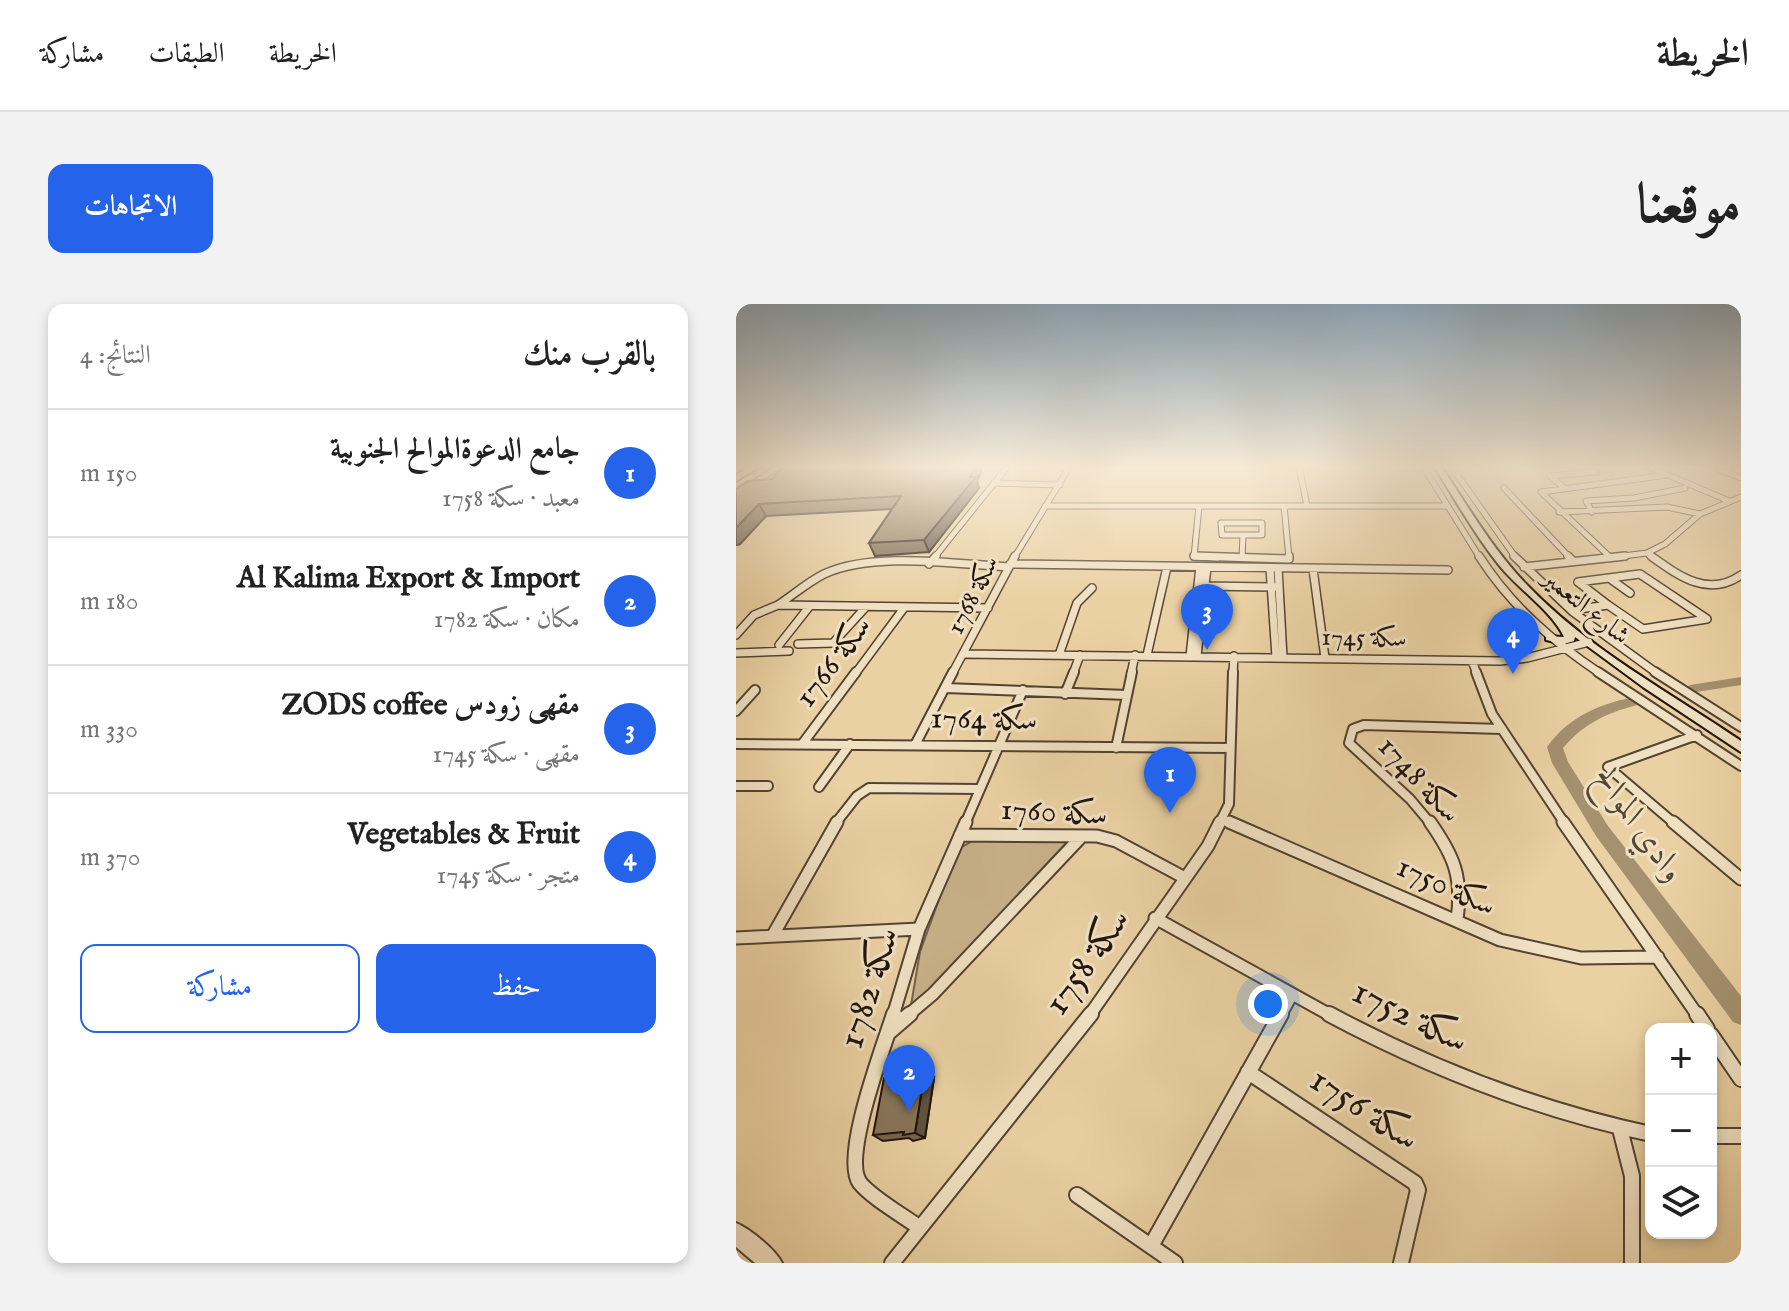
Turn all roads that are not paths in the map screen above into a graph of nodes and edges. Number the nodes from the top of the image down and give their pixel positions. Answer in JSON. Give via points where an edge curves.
{"nodes":[{"id":1,"x":972,"y":511,"type":"edge"},
{"id":2,"x":1042,"y":511,"type":"edge"},
{"id":3,"x":1199,"y":511,"type":"edge"},
{"id":4,"x":1242,"y":511,"type":"edge"},
{"id":5,"x":1284,"y":511,"type":"edge"},
{"id":6,"x":1450,"y":511,"type":"edge"},
{"id":7,"x":1470,"y":511,"type":"edge"},
{"id":8,"x":1479,"y":511,"type":"edge"},
{"id":9,"x":1526,"y":511,"type":"edge"},
{"id":10,"x":1611,"y":511,"type":"edge"},
{"id":11,"x":1685,"y":511,"type":"edge"},
{"id":12,"x":1707,"y":511,"type":"edge"},
{"id":13,"x":1559,"y":512,"type":"joint"},
{"id":14,"x":1592,"y":512,"type":"joint"},
{"id":15,"x":1700,"y":514,"type":"junction"},
{"id":16,"x":1241,"y":523,"type":"junction"},
{"id":17,"x":1243,"y":535,"type":"junction"},
{"id":18,"x":1647,"y":553,"type":"junction"},
{"id":19,"x":1610,"y":557,"type":"junction"},
{"id":20,"x":1242,"y":558,"type":"junction"},
{"id":21,"x":1573,"y":561,"type":"junction"},
{"id":22,"x":929,"y":564,"type":"junction"},
{"id":23,"x":1009,"y":566,"type":"junction"},
{"id":24,"x":1167,"y":567,"type":"junction"},
{"id":25,"x":1204,"y":567,"type":"junction"},
{"id":26,"x":1524,"y":567,"type":"junction"},
{"id":27,"x":1274,"y":568,"type":"junction"},
{"id":28,"x":1313,"y":569,"type":"junction"},
{"id":29,"x":1448,"y":570,"type":"dead end"},
{"id":30,"x":1741,"y":575,"type":"edge"},
{"id":31,"x":1609,"y":578,"type":"junction"},
{"id":32,"x":1202,"y":584,"type":"junction"},
{"id":33,"x":1275,"y":585,"type":"junction"},
{"id":34,"x":1092,"y":588,"type":"dead end"},
{"id":35,"x":1630,"y":593,"type":"dead end"},
{"id":36,"x":778,"y":605,"type":"junction"},
{"id":37,"x":1608,"y":605,"type":"junction"},
{"id":38,"x":809,"y":607,"type":"junction"},
{"id":39,"x":865,"y":608,"type":"junction"},
{"id":40,"x":904,"y":608,"type":"junction"},
{"id":41,"x":988,"y":608,"type":"junction"},
{"id":42,"x":1572,"y":610,"type":"junction"},
{"id":43,"x":1560,"y":618,"type":"junction"},
{"id":44,"x":736,"y":635,"type":"edge"},
{"id":45,"x":1550,"y":638,"type":"junction"},
{"id":46,"x":1589,"y":642,"type":"junction"},
{"id":47,"x":798,"y":644,"type":"dead end"},
{"id":48,"x":779,"y":645,"type":"dead end"},
{"id":49,"x":1562,"y":648,"type":"junction"},
{"id":50,"x":789,"y":651,"type":"dead end"},
{"id":51,"x":736,"y":653,"type":"edge"},
{"id":52,"x":965,"y":654,"type":"junction"},
{"id":53,"x":1059,"y":655,"type":"junction"},
{"id":54,"x":1080,"y":655,"type":"junction"},
{"id":55,"x":1135,"y":655,"type":"junction"},
{"id":56,"x":1147,"y":655,"type":"junction"},
{"id":57,"x":1194,"y":656,"type":"junction"},
{"id":58,"x":1234,"y":656,"type":"junction"},
{"id":59,"x":1279,"y":657,"type":"junction"},
{"id":60,"x":1325,"y":658,"type":"junction"},
{"id":61,"x":1472,"y":661,"type":"junction"},
{"id":62,"x":946,"y":688,"type":"junction"},
{"id":63,"x":755,"y":690,"type":"dead end"},
{"id":64,"x":1023,"y":690,"type":"junction"},
{"id":65,"x":1065,"y":694,"type":"junction"},
{"id":66,"x":1127,"y":695,"type":"junction"},
{"id":67,"x":736,"y":711,"type":"edge"},
{"id":68,"x":1741,"y":727,"type":"edge"},
{"id":69,"x":1502,"y":729,"type":"junction"},
{"id":70,"x":1697,"y":735,"type":"junction"},
{"id":71,"x":803,"y":743,"type":"junction"},
{"id":72,"x":736,"y":744,"type":"edge"},
{"id":73,"x":850,"y":744,"type":"junction"},
{"id":74,"x":915,"y":745,"type":"junction"},
{"id":75,"x":996,"y":747,"type":"junction"},
{"id":76,"x":1741,"y":747,"type":"edge"},
{"id":77,"x":1116,"y":748,"type":"junction"},
{"id":78,"x":1230,"y":748,"type":"junction"},
{"id":79,"x":1741,"y":766,"type":"edge"},
{"id":80,"x":736,"y":786,"type":"edge"},
{"id":81,"x":768,"y":786,"type":"dead end"},
{"id":82,"x":819,"y":787,"type":"dead end"},
{"id":83,"x":979,"y":789,"type":"junction"},
{"id":84,"x":1223,"y":819,"type":"junction"},
{"id":85,"x":960,"y":835,"type":"junction"},
{"id":86,"x":1082,"y":836,"type":"junction"},
{"id":87,"x":1185,"y":878,"type":"junction"},
{"id":88,"x":1741,"y":879,"type":"edge"},
{"id":89,"x":1155,"y":918,"type":"junction"},
{"id":90,"x":1457,"y":920,"type":"junction"},
{"id":91,"x":919,"y":929,"type":"junction"},
{"id":92,"x":773,"y":935,"type":"junction"},
{"id":93,"x":736,"y":938,"type":"edge"},
{"id":94,"x":1658,"y":957,"type":"junction"},
{"id":95,"x":1292,"y":994,"type":"junction"},
{"id":96,"x":1703,"y":1023,"type":"edge"},
{"id":97,"x":886,"y":1035,"type":"junction"},
{"id":98,"x":1717,"y":1044,"type":"edge"},
{"id":99,"x":1248,"y":1072,"type":"junction"},
{"id":100,"x":1741,"y":1079,"type":"edge"},
{"id":101,"x":1620,"y":1129,"type":"junction"},
{"id":102,"x":1645,"y":1133,"type":"edge"},
{"id":103,"x":1717,"y":1136,"type":"edge"},
{"id":104,"x":1741,"y":1136,"type":"edge"},
{"id":105,"x":1077,"y":1195,"type":"dead end"},
{"id":106,"x":920,"y":1228,"type":"junction"},
{"id":107,"x":736,"y":1233,"type":"edge"},
{"id":108,"x":1151,"y":1246,"type":"junction"},
{"id":109,"x":771,"y":1263,"type":"edge"},
{"id":110,"x":892,"y":1263,"type":"edge"},
{"id":111,"x":1175,"y":1263,"type":"edge"},
{"id":112,"x":1401,"y":1263,"type":"edge"},
{"id":113,"x":1632,"y":1263,"type":"edge"}],
"edges":[{"from":1,"to":22,"type":"street"},
{"from":2,"to":23,"type":"street","name":"سكة 1768"},
{"from":3,"to":20,"type":"street","via":[[1194,557]]},
{"from":4,"to":16,"type":"street"},
{"from":5,"to":20,"type":"street","via":[[1289,559]]},
{"from":6,"to":45,"type":"street","via":[[1490,573]]},
{"from":7,"to":43,"type":"main road","name":"شارع التعمير","via":[[1503,564]]},
{"from":8,"to":26,"type":"street"},
{"from":9,"to":21,"type":"street"},
{"from":10,"to":14,"type":"street"},
{"from":11,"to":15,"type":"street"},
{"from":12,"to":15,"type":"street"},
{"from":13,"to":14,"type":"street"},
{"from":13,"to":19,"type":"street"},
{"from":15,"to":18,"type":"street"},
{"from":16,"to":17,"type":"street","via":[[1262,523],[1262,535]]},
{"from":16,"to":17,"type":"street","via":[[1221,523],[1222,535]]},
{"from":17,"to":20,"type":"street"},
{"from":18,"to":19,"type":"street"},
{"from":18,"to":30,"type":"street","via":[[1708,587],[1720,587]]},
{"from":19,"to":21,"type":"street"},
{"from":21,"to":26,"type":"street"},
{"from":22,"to":23,"type":"street"},
{"from":22,"to":36,"type":"street","via":[[875,564],[827,573]]},
{"from":23,"to":24,"type":"street"},
{"from":23,"to":41,"type":"street","name":"سكة 1768"},
{"from":24,"to":25,"type":"street"},
{"from":24,"to":56,"type":"street"},
{"from":25,"to":27,"type":"street"},
{"from":25,"to":32,"type":"street"},
{"from":26,"to":42,"type":"street"},
{"from":27,"to":28,"type":"street"},
{"from":27,"to":33,"type":"street"},
{"from":28,"to":29,"type":"street"},
{"from":28,"to":60,"type":"street"},
{"from":31,"to":35,"type":"street"},
{"from":31,"to":37,"type":"street","via":[[1578,582]]},
{"from":31,"to":37,"type":"street","via":[[1640,574],[1707,619],[1643,629]]},
{"from":32,"to":33,"type":"street"},
{"from":32,"to":57,"type":"street"},
{"from":33,"to":59,"type":"street"},
{"from":34,"to":53,"type":"street","via":[[1077,603]]},
{"from":36,"to":38,"type":"street"},
{"from":36,"to":44,"type":"street","via":[[754,615]]},
{"from":37,"to":42,"type":"street"},
{"from":38,"to":39,"type":"street"},
{"from":38,"to":48,"type":"street"},
{"from":39,"to":40,"type":"street"},
{"from":39,"to":47,"type":"street","via":[[833,643]]},
{"from":40,"to":41,"type":"street"},
{"from":40,"to":71,"type":"street","name":"سكة 1766"},
{"from":41,"to":52,"type":"street","name":"سكة 1768"},
{"from":42,"to":68,"type":"street"},
{"from":43,"to":45,"type":"main road","via":[[1570,639]]},
{"from":43,"to":46,"type":"main road","name":"شارع التعمير"},
{"from":45,"to":49,"type":"street"},
{"from":46,"to":49,"type":"street","name":"سكة 1745"},
{"from":46,"to":76,"type":"main road","name":"شارع التعمير"},
{"from":49,"to":61,"type":"street","name":"سكة 1745","via":[[1519,660]]},
{"from":49,"to":70,"type":"street"},
{"from":50,"to":51,"type":"street"},
{"from":52,"to":53,"type":"street","name":"سكة 1745"},
{"from":52,"to":62,"type":"street","name":"سكة 1768"},
{"from":53,"to":54,"type":"street","name":"سكة 1745"},
{"from":54,"to":55,"type":"street","name":"سكة 1745"},
{"from":54,"to":65,"type":"street"},
{"from":55,"to":56,"type":"street","name":"سكة 1745"},
{"from":55,"to":66,"type":"street"},
{"from":56,"to":57,"type":"street","name":"سكة 1745"},
{"from":57,"to":58,"type":"street","name":"سكة 1745"},
{"from":58,"to":59,"type":"street","name":"سكة 1745"},
{"from":58,"to":78,"type":"street","name":"سكة 1758"},
{"from":59,"to":60,"type":"street","name":"سكة 1745"},
{"from":60,"to":61,"type":"street","name":"سكة 1745"},
{"from":61,"to":69,"type":"street"},
{"from":62,"to":64,"type":"street"},
{"from":62,"to":74,"type":"street","name":"سكة 1768"},
{"from":63,"to":67,"type":"street"},
{"from":64,"to":65,"type":"street"},
{"from":64,"to":75,"type":"street","name":"سكة 1782"},
{"from":65,"to":66,"type":"street"},
{"from":66,"to":77,"type":"street"},
{"from":69,"to":90,"type":"street","name":"سكة 1748","via":[[1364,725],[1349,732],[1349,743],[1406,796],[1443,840],[1463,895]]},
{"from":69,"to":94,"type":"street"},
{"from":70,"to":79,"type":"street"},
{"from":70,"to":88,"type":"street","via":[[1608,767]]},
{"from":71,"to":72,"type":"street","name":"سكة 1764"},
{"from":71,"to":73,"type":"street","name":"سكة 1764"},
{"from":73,"to":74,"type":"street","name":"سكة 1764"},
{"from":73,"to":82,"type":"street"},
{"from":74,"to":75,"type":"street","name":"سكة 1764"},
{"from":75,"to":77,"type":"street","name":"سكة 1764"},
{"from":75,"to":83,"type":"street","name":"سكة 1782"},
{"from":77,"to":78,"type":"street","name":"سكة 1764"},
{"from":78,"to":84,"type":"street","name":"سكة 1758","via":[[1229,804]]},
{"from":80,"to":81,"type":"street"},
{"from":83,"to":85,"type":"street","name":"سكة 1782"},
{"from":83,"to":92,"type":"street","via":[[869,788],[852,799]]},
{"from":84,"to":87,"type":"street","name":"سكة 1758"},
{"from":84,"to":90,"type":"street","name":"سكة 1750"},
{"from":85,"to":86,"type":"street","name":"سكة 1760"},
{"from":85,"to":91,"type":"street","name":"سكة 1782"},
{"from":86,"to":87,"type":"street","name":"سكة 1760","via":[[1116,841]]},
{"from":86,"to":97,"type":"street","via":[[933,994]]},
{"from":87,"to":89,"type":"street","name":"سكة 1758"},
{"from":89,"to":95,"type":"street","name":"سكة 1752"},
{"from":89,"to":106,"type":"street","name":"سكة 1758","via":[[1090,1015]]},
{"from":90,"to":94,"type":"street","name":"سكة 1750","via":[[1500,940],[1555,954]]},
{"from":91,"to":92,"type":"street"},
{"from":91,"to":97,"type":"street","name":"سكة 1782"},
{"from":92,"to":93,"type":"street"},
{"from":94,"to":96,"type":"street"},
{"from":95,"to":99,"type":"street"},
{"from":95,"to":101,"type":"street","name":"سكة 1752","via":[[1484,1088],[1553,1113]]},
{"from":97,"to":106,"type":"street","name":"سكة 1782","via":[[861,1115],[853,1167],[866,1189]]},
{"from":98,"to":100,"type":"street"},
{"from":99,"to":108,"type":"street"},
{"from":99,"to":112,"type":"street","name":"سكة 1756","via":[[1415,1183],[1418,1190]]},
{"from":101,"to":102,"type":"street","name":"سكة 1752"},
{"from":101,"to":113,"type":"street","via":[[1632,1176]]},
{"from":103,"to":104,"type":"street"},
{"from":105,"to":108,"type":"street"},
{"from":106,"to":110,"type":"street","name":"سكة 1758"},
{"from":107,"to":109,"type":"street"},
{"from":108,"to":111,"type":"street"}]}
